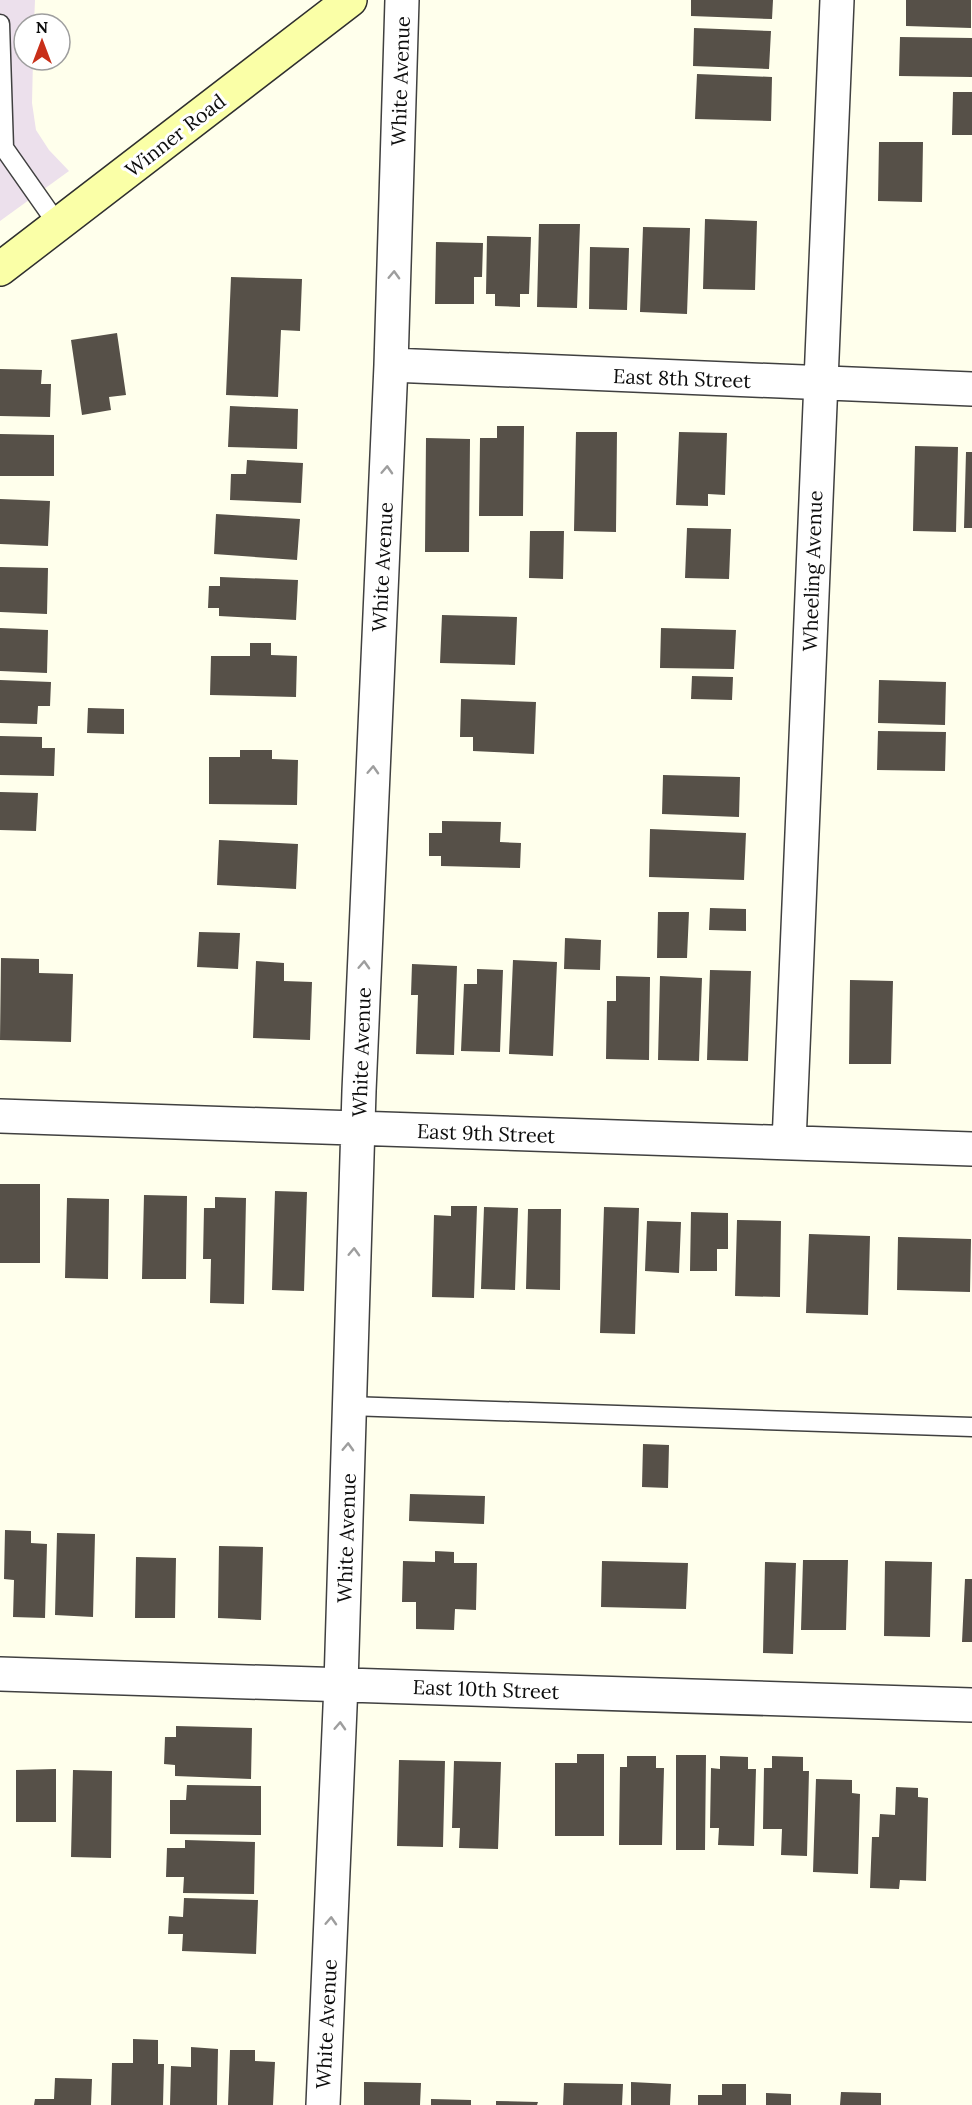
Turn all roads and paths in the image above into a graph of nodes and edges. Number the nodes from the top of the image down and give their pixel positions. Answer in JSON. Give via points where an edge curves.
{"nodes":[{"id":1,"x":350,"y":0,"type":"edge"},
{"id":2,"x":402,"y":0,"type":"edge"},
{"id":3,"x":837,"y":0,"type":"edge"},
{"id":4,"x":0,"y":24,"type":"edge"},
{"id":5,"x":58,"y":225,"type":"junction"},
{"id":6,"x":0,"y":269,"type":"edge"},
{"id":7,"x":392,"y":365,"type":"junction"},
{"id":8,"x":820,"y":384,"type":"junction"},
{"id":9,"x":972,"y":389,"type":"edge"},
{"id":10,"x":0,"y":1116,"type":"edge"},
{"id":11,"x":357,"y":1128,"type":"junction"},
{"id":12,"x":789,"y":1143,"type":"junction"},
{"id":13,"x":972,"y":1149,"type":"edge"},
{"id":14,"x":349,"y":1406,"type":"junction"},
{"id":15,"x":972,"y":1426,"type":"edge"},
{"id":16,"x":0,"y":1674,"type":"edge"},
{"id":17,"x":341,"y":1684,"type":"junction"},
{"id":18,"x":972,"y":1705,"type":"edge"},
{"id":19,"x":323,"y":2105,"type":"edge"}],
"edges":[{"from":1,"to":5,"type":"main road","name":"Winner Road"},
{"from":7,"to":2,"type":"street","name":"White Avenue","one_way":true},
{"from":3,"to":8,"type":"street","name":"Wheeling Avenue"},
{"from":4,"to":5,"type":"lane","via":[[4,148]]},
{"from":5,"to":6,"type":"main road","name":"Winner Road"},
{"from":7,"to":8,"type":"street","name":"East 8th Street"},
{"from":11,"to":7,"type":"street","name":"White Avenue","one_way":true},
{"from":8,"to":9,"type":"street","name":"East 8th Street"},
{"from":8,"to":12,"type":"street","name":"Wheeling Avenue"},
{"from":10,"to":11,"type":"street","name":"East 9th Street"},
{"from":11,"to":12,"type":"street","name":"East 9th Street"},
{"from":14,"to":11,"type":"street","name":"White Avenue","one_way":true},
{"from":12,"to":13,"type":"street","name":"East 9th Street"},
{"from":14,"to":15,"type":"lane"},
{"from":17,"to":14,"type":"street","name":"White Avenue","one_way":true},
{"from":16,"to":17,"type":"street","name":"East 10th Street"},
{"from":17,"to":18,"type":"street","name":"East 10th Street"},
{"from":19,"to":17,"type":"street","name":"White Avenue","one_way":true}]}
